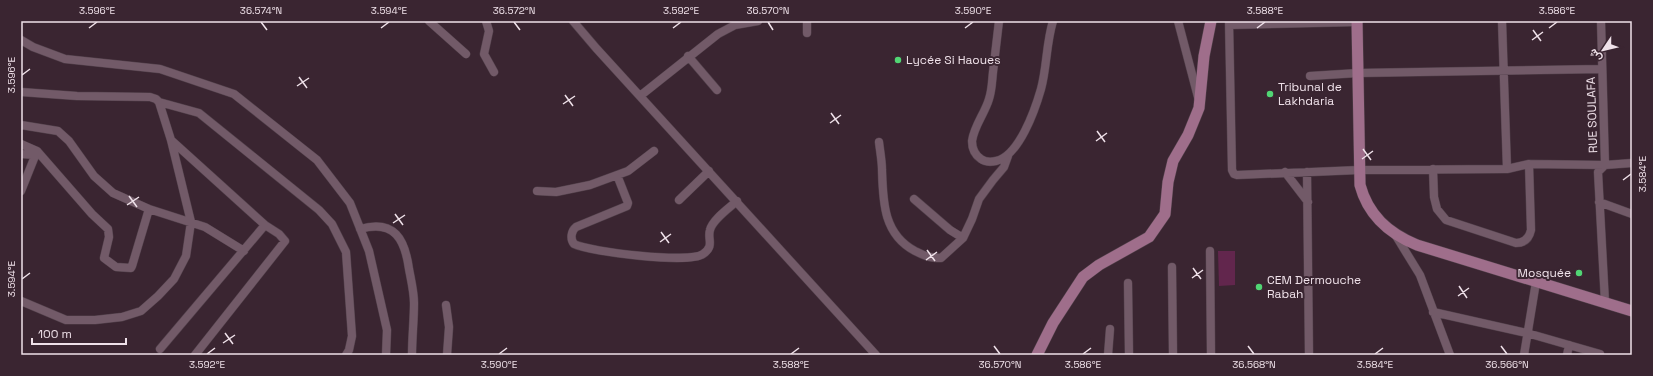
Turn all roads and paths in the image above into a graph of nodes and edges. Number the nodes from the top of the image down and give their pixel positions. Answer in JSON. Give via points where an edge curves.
{"nodes":[{"id":1,"x":429,"y":21,"type":"edge"},
{"id":2,"x":486,"y":21,"type":"edge"},
{"id":3,"x":573,"y":21,"type":"edge"},
{"id":4,"x":758,"y":21,"type":"edge"},
{"id":5,"x":807,"y":21,"type":"edge"},
{"id":6,"x":999,"y":21,"type":"edge"},
{"id":7,"x":1053,"y":21,"type":"edge"},
{"id":8,"x":1178,"y":21,"type":"edge"},
{"id":9,"x":1211,"y":21,"type":"edge"},
{"id":10,"x":1502,"y":21,"type":"edge"},
{"id":11,"x":1601,"y":21,"type":"edge"},
{"id":12,"x":1357,"y":22,"type":"edge"},
{"id":13,"x":1229,"y":23,"type":"edge"},
{"id":14,"x":807,"y":33,"type":"dead end"},
{"id":15,"x":21,"y":40,"type":"edge"},
{"id":16,"x":466,"y":54,"type":"dead end"},
{"id":17,"x":688,"y":56,"type":"junction"},
{"id":18,"x":1602,"y":69,"type":"junction"},
{"id":19,"x":1504,"y":71,"type":"junction"},
{"id":20,"x":494,"y":72,"type":"dead end"},
{"id":21,"x":1358,"y":73,"type":"junction"},
{"id":22,"x":1310,"y":76,"type":"dead end"},
{"id":23,"x":717,"y":90,"type":"dead end"},
{"id":24,"x":21,"y":92,"type":"edge"},
{"id":25,"x":640,"y":96,"type":"junction"},
{"id":26,"x":1200,"y":101,"type":"junction"},
{"id":27,"x":159,"y":102,"type":"junction"},
{"id":28,"x":21,"y":125,"type":"edge"},
{"id":29,"x":171,"y":140,"type":"junction"},
{"id":30,"x":879,"y":142,"type":"dead end"},
{"id":31,"x":21,"y":144,"type":"edge"},
{"id":32,"x":654,"y":152,"type":"dead end"},
{"id":33,"x":37,"y":153,"type":"junction"},
{"id":34,"x":21,"y":154,"type":"edge"},
{"id":35,"x":1008,"y":156,"type":"junction"},
{"id":36,"x":1632,"y":163,"type":"edge"},
{"id":37,"x":1529,"y":164,"type":"junction"},
{"id":38,"x":1605,"y":165,"type":"junction"},
{"id":39,"x":1433,"y":169,"type":"junction"},
{"id":40,"x":1507,"y":169,"type":"junction"},
{"id":41,"x":1359,"y":170,"type":"junction"},
{"id":42,"x":709,"y":171,"type":"junction"},
{"id":43,"x":1286,"y":172,"type":"junction"},
{"id":44,"x":1307,"y":172,"type":"junction"},
{"id":45,"x":617,"y":175,"type":"junction"},
{"id":46,"x":21,"y":187,"type":"edge"},
{"id":47,"x":537,"y":190,"type":"dead end"},
{"id":48,"x":914,"y":199,"type":"dead end"},
{"id":49,"x":679,"y":200,"type":"dead end"},
{"id":50,"x":736,"y":201,"type":"junction"},
{"id":51,"x":1308,"y":202,"type":"junction"},
{"id":52,"x":1599,"y":202,"type":"junction"},
{"id":53,"x":149,"y":209,"type":"junction"},
{"id":54,"x":1632,"y":214,"type":"edge"},
{"id":55,"x":191,"y":222,"type":"junction"},
{"id":56,"x":265,"y":225,"type":"junction"},
{"id":57,"x":360,"y":229,"type":"junction"},
{"id":58,"x":1396,"y":235,"type":"junction"},
{"id":59,"x":963,"y":238,"type":"junction"},
{"id":60,"x":244,"y":251,"type":"junction"},
{"id":61,"x":1210,"y":251,"type":"dead end"},
{"id":62,"x":1172,"y":267,"type":"dead end"},
{"id":63,"x":1536,"y":282,"type":"junction"},
{"id":64,"x":1128,"y":283,"type":"dead end"},
{"id":65,"x":21,"y":301,"type":"edge"},
{"id":66,"x":1605,"y":302,"type":"junction"},
{"id":67,"x":446,"y":305,"type":"dead end"},
{"id":68,"x":1632,"y":311,"type":"edge"},
{"id":69,"x":1433,"y":312,"type":"junction"},
{"id":70,"x":1110,"y":329,"type":"dead end"},
{"id":71,"x":1527,"y":333,"type":"junction"},
{"id":72,"x":1569,"y":345,"type":"junction"},
{"id":73,"x":160,"y":349,"type":"dead end"},
{"id":74,"x":1600,"y":354,"type":"edge"},
{"id":75,"x":195,"y":355,"type":"edge"},
{"id":76,"x":346,"y":355,"type":"edge"},
{"id":77,"x":386,"y":355,"type":"edge"},
{"id":78,"x":412,"y":355,"type":"edge"},
{"id":79,"x":447,"y":355,"type":"edge"},
{"id":80,"x":876,"y":355,"type":"edge"},
{"id":81,"x":1037,"y":355,"type":"edge"},
{"id":82,"x":1108,"y":355,"type":"edge"},
{"id":83,"x":1129,"y":355,"type":"edge"},
{"id":84,"x":1173,"y":355,"type":"edge"},
{"id":85,"x":1211,"y":355,"type":"edge"},
{"id":86,"x":1309,"y":355,"type":"edge"},
{"id":87,"x":1450,"y":355,"type":"edge"},
{"id":88,"x":1524,"y":355,"type":"edge"},
{"id":89,"x":1567,"y":355,"type":"edge"}],
"edges":[{"from":1,"to":16,"type":"street"},
{"from":2,"to":20,"type":"street","via":[[489,31],[484,54]]},
{"from":3,"to":25,"type":"street"},
{"from":4,"to":17,"type":"street","via":[[735,25]]},
{"from":5,"to":14,"type":"street"},
{"from":6,"to":35,"type":"street","via":[[991,93],[972,141],[976,155],[982,160],[991,162]]},
{"from":7,"to":35,"type":"street","via":[[1048,37],[1041,89],[1021,137]]},
{"from":8,"to":26,"type":"street"},
{"from":9,"to":26,"type":"main road","via":[[1204,56]]},
{"from":10,"to":19,"type":"street"},
{"from":11,"to":18,"type":"street","name":"RUE SOULAFA"},
{"from":12,"to":13,"type":"street"},
{"from":12,"to":21,"type":"main road"},
{"from":13,"to":43,"type":"street","via":[[1232,170],[1237,175]]},
{"from":15,"to":57,"type":"street","via":[[48,54],[65,58],[160,68],[234,94],[317,160],[350,203]]},
{"from":17,"to":23,"type":"street"},
{"from":17,"to":25,"type":"street"},
{"from":18,"to":19,"type":"street"},
{"from":18,"to":38,"type":"street","name":"RUE SOULAFA"},
{"from":19,"to":21,"type":"street"},
{"from":19,"to":40,"type":"street"},
{"from":21,"to":22,"type":"street"},
{"from":21,"to":41,"type":"main road"},
{"from":24,"to":27,"type":"street","via":[[150,97]]},
{"from":25,"to":42,"type":"street"},
{"from":26,"to":81,"type":"main road","via":[[1188,135],[1173,161],[1165,214],[1158,226],[1149,237],[1083,277],[1053,323]]},
{"from":27,"to":29,"type":"street"},
{"from":27,"to":76,"type":"street","via":[[199,113],[319,210],[332,224],[346,252],[352,336]]},
{"from":28,"to":53,"type":"street","via":[[58,131],[69,141],[94,176],[113,193]]},
{"from":29,"to":55,"type":"street"},
{"from":29,"to":56,"type":"street"},
{"from":30,"to":59,"type":"street","via":[[882,192],[885,211],[893,232],[907,247],[928,258],[941,258]]},
{"from":31,"to":33,"type":"street"},
{"from":32,"to":45,"type":"street","via":[[634,168]]},
{"from":33,"to":34,"type":"street"},
{"from":33,"to":46,"type":"street"},
{"from":33,"to":53,"type":"street","via":[[108,229],[109,237],[104,258],[116,267],[132,266]]},
{"from":35,"to":59,"type":"street","via":[[1004,167],[979,199]]},
{"from":36,"to":38,"type":"street"},
{"from":37,"to":38,"type":"street"},
{"from":37,"to":39,"type":"street","via":[[1531,230],[1530,236],[1520,243],[1446,220],[1437,208],[1434,198]]},
{"from":37,"to":40,"type":"street"},
{"from":38,"to":52,"type":"street","name":"RUE SOULAFA","via":[[1598,172]]},
{"from":39,"to":40,"type":"street"},
{"from":39,"to":41,"type":"street"},
{"from":41,"to":44,"type":"street"},
{"from":41,"to":58,"type":"main road","via":[[1363,198],[1380,223]]},
{"from":42,"to":49,"type":"street"},
{"from":42,"to":50,"type":"street"},
{"from":43,"to":44,"type":"street"},
{"from":43,"to":51,"type":"street"},
{"from":44,"to":51,"type":"street"},
{"from":45,"to":47,"type":"street","via":[[565,191]]},
{"from":45,"to":50,"type":"street","via":[[627,206],[573,229],[574,244],[586,249],[613,253],[697,258],[710,246],[709,231],[712,225]]},
{"from":48,"to":59,"type":"street"},
{"from":50,"to":80,"type":"street"},
{"from":51,"to":86,"type":"street"},
{"from":52,"to":54,"type":"street"},
{"from":52,"to":66,"type":"street","name":"RUE SOULAFA"},
{"from":53,"to":55,"type":"street"},
{"from":55,"to":60,"type":"street"},
{"from":55,"to":65,"type":"street","via":[[186,256],[174,279],[141,311],[122,317],[66,320]]},
{"from":56,"to":60,"type":"street"},
{"from":56,"to":75,"type":"street","via":[[285,241]]},
{"from":57,"to":77,"type":"street","via":[[370,251],[387,330]]},
{"from":57,"to":78,"type":"street","via":[[380,226],[391,230],[404,244],[414,302]]},
{"from":58,"to":63,"type":"main road","via":[[1417,245]]},
{"from":58,"to":69,"type":"street","via":[[1420,275]]},
{"from":60,"to":73,"type":"street"},
{"from":61,"to":85,"type":"street"},
{"from":62,"to":84,"type":"street"},
{"from":63,"to":66,"type":"main road"},
{"from":63,"to":71,"type":"street"},
{"from":64,"to":83,"type":"street"},
{"from":66,"to":68,"type":"main road"},
{"from":67,"to":79,"type":"street","via":[[449,327]]},
{"from":69,"to":71,"type":"street"},
{"from":69,"to":87,"type":"street"},
{"from":70,"to":82,"type":"street"},
{"from":71,"to":72,"type":"street"},
{"from":71,"to":88,"type":"street"},
{"from":72,"to":74,"type":"street"},
{"from":72,"to":89,"type":"street"}]}
